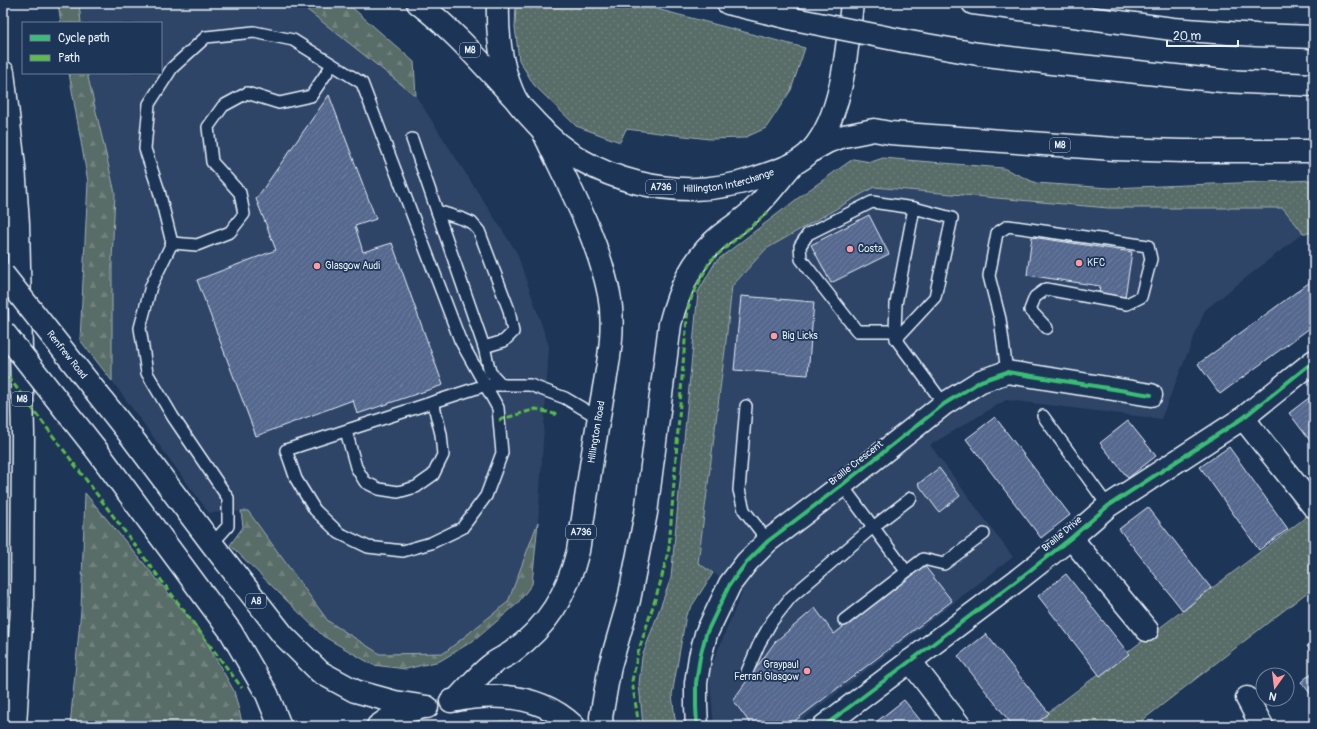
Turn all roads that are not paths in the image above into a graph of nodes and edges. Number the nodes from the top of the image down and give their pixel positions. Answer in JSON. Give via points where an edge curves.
{"nodes":[{"id":1,"x":418,"y":3,"type":"edge"},
{"id":2,"x":498,"y":3,"type":"edge"},
{"id":3,"x":728,"y":3,"type":"edge"},
{"id":4,"x":852,"y":3,"type":"edge"},
{"id":5,"x":973,"y":3,"type":"edge"},
{"id":6,"x":1314,"y":36,"type":"edge"},
{"id":7,"x":332,"y":65,"type":"junction"},
{"id":8,"x":3,"y":72,"type":"edge"},
{"id":9,"x":1314,"y":85,"type":"edge"},
{"id":10,"x":517,"y":101,"type":"junction"},
{"id":11,"x":542,"y":129,"type":"junction"},
{"id":12,"x":412,"y":139,"type":"dead end"},
{"id":13,"x":1314,"y":151,"type":"edge"},
{"id":14,"x":811,"y":152,"type":"junction"},
{"id":15,"x":792,"y":165,"type":"junction"},
{"id":16,"x":914,"y":208,"type":"junction"},
{"id":17,"x":437,"y":211,"type":"junction"},
{"id":18,"x":172,"y":243,"type":"junction"},
{"id":19,"x":3,"y":274,"type":"edge"},
{"id":20,"x":1047,"y":328,"type":"dead end"},
{"id":21,"x":3,"y":331,"type":"edge"},
{"id":22,"x":895,"y":335,"type":"junction"},
{"id":23,"x":484,"y":347,"type":"junction"},
{"id":24,"x":1314,"y":361,"type":"edge"},
{"id":25,"x":1007,"y":372,"type":"junction"},
{"id":26,"x":486,"y":385,"type":"junction"},
{"id":27,"x":502,"y":385,"type":"junction"},
{"id":28,"x":1151,"y":395,"type":"dead end"},
{"id":29,"x":433,"y":402,"type":"junction"},
{"id":30,"x":944,"y":404,"type":"junction"},
{"id":31,"x":746,"y":406,"type":"dead end"},
{"id":32,"x":1043,"y":416,"type":"dead end"},
{"id":33,"x":599,"y":418,"type":"junction"},
{"id":34,"x":1243,"y":418,"type":"junction"},
{"id":35,"x":346,"y":431,"type":"junction"},
{"id":36,"x":842,"y":485,"type":"junction"},
{"id":37,"x":911,"y":498,"type":"dead end"},
{"id":38,"x":1108,"y":506,"type":"junction"},
{"id":39,"x":1313,"y":506,"type":"dead end"},
{"id":40,"x":873,"y":527,"type":"junction"},
{"id":41,"x":984,"y":534,"type":"dead end"},
{"id":42,"x":1071,"y":538,"type":"junction"},
{"id":43,"x":768,"y":541,"type":"junction"},
{"id":44,"x":212,"y":544,"type":"junction"},
{"id":45,"x":906,"y":571,"type":"junction"},
{"id":46,"x":844,"y":620,"type":"dead end"},
{"id":47,"x":1147,"y":630,"type":"dead end"},
{"id":48,"x":910,"y":660,"type":"junction"},
{"id":49,"x":747,"y":672,"type":"dead end"},
{"id":50,"x":1247,"y":698,"type":"dead end"},
{"id":51,"x":456,"y":700,"type":"junction"},
{"id":52,"x":426,"y":707,"type":"junction"},
{"id":53,"x":14,"y":726,"type":"edge"},
{"id":54,"x":280,"y":726,"type":"edge"},
{"id":55,"x":378,"y":726,"type":"edge"},
{"id":56,"x":574,"y":726,"type":"edge"},
{"id":57,"x":602,"y":726,"type":"edge"},
{"id":58,"x":697,"y":726,"type":"edge"},
{"id":59,"x":824,"y":726,"type":"edge"},
{"id":60,"x":960,"y":726,"type":"edge"},
{"id":61,"x":1262,"y":726,"type":"edge"}],
"edges":[{"from":1,"to":10,"type":"main road","number":"M8","via":[[460,39]]},
{"from":2,"to":10,"type":"main road","name":"Hillington Interchange","number":"A736","via":[[499,47]]},
{"from":3,"to":9,"type":"main road","bridge":true,"via":[[794,19],[978,54],[1223,81]]},
{"from":4,"to":14,"type":"main road","name":"Hillington Interchange","number":"A736","via":[[845,63],[838,95],[823,134]]},
{"from":5,"to":6,"type":"main road","via":[[1173,29]]},
{"from":7,"to":18,"type":"lane","via":[[311,96],[279,103],[247,94],[223,106],[208,127],[212,162],[240,193],[244,214],[230,232],[197,245]]},
{"from":7,"to":18,"type":"lane","via":[[293,40],[254,32],[206,37],[172,68],[149,104],[145,149]]},
{"from":7,"to":26,"type":"lane","via":[[362,83],[460,340]]},
{"from":8,"to":53,"type":"main road","number":"M8","via":[[18,224],[23,434],[22,606]]},
{"from":10,"to":11,"type":"main road","name":"Hillington Interchange","number":"A736"},
{"from":11,"to":15,"type":"main road","name":"Hillington Interchange","number":"A736","via":[[558,144],[593,166],[622,178],[668,188],[710,189],[749,180]]},
{"from":11,"to":33,"type":"main road","name":"Hillington Road","number":"A736","via":[[595,242],[609,296],[611,342]]},
{"from":12,"to":17,"type":"lane"},
{"from":13,"to":14,"type":"main road","number":"M8","via":[[1114,149],[874,130],[844,136],[827,142]]},
{"from":14,"to":15,"type":"main road","name":"Hillington Interchange","number":"A736"},
{"from":15,"to":57,"type":"main road","number":"A736","via":[[751,212],[702,254],[682,285],[675,303],[670,324],[646,513],[629,600],[610,666],[601,717]]},
{"from":16,"to":22,"type":"lane","via":[[896,304]]},
{"from":16,"to":22,"type":"lane","via":[[952,218],[936,297]]},
{"from":16,"to":22,"type":"lane","via":[[872,202],[808,234],[800,246],[801,259],[857,331]]},
{"from":17,"to":23,"type":"lane"},
{"from":17,"to":23,"type":"lane","via":[[463,218],[472,223],[478,231],[508,310],[513,332],[504,341]]},
{"from":18,"to":44,"type":"lane","via":[[151,286],[140,328],[148,373],[173,417],[228,498],[228,526]]},
{"from":19,"to":44,"type":"main road","name":"Renfrew Road","number":"A8","bridge":true},
{"from":20,"to":25,"type":"lane","via":[[1030,310],[1035,297],[1046,289],[1128,304],[1141,297],[1151,259],[1148,246],[1008,226],[998,233],[989,276],[1000,318]]},
{"from":21,"to":54,"type":"main road","bridge":true,"via":[[231,632],[267,694]]},
{"from":22,"to":30,"type":"lane"},
{"from":23,"to":27,"type":"lane","via":[[490,372]]},
{"from":24,"to":34,"type":"main road","name":"Braille Drive"},
{"from":25,"to":28,"type":"main road","name":"Braille Crescent"},
{"from":25,"to":30,"type":"main road","name":"Braille Crescent","via":[[981,381]]},
{"from":26,"to":27,"type":"lane"},
{"from":26,"to":29,"type":"lane"},
{"from":26,"to":35,"type":"lane","via":[[498,408],[502,454],[486,496],[462,528],[431,543],[403,551],[368,547],[339,533],[315,510],[296,479],[286,450]]},
{"from":27,"to":33,"type":"lane","via":[[530,385],[565,398]]},
{"from":29,"to":35,"type":"lane"},
{"from":29,"to":35,"type":"lane","via":[[441,434],[442,455],[432,475],[416,487],[398,492],[379,489],[365,482],[356,467]]},
{"from":30,"to":36,"type":"main road","name":"Braille Crescent"},
{"from":31,"to":43,"type":"lane","via":[[739,490],[744,510]]},
{"from":32,"to":38,"type":"lane"},
{"from":33,"to":51,"type":"main road","name":"Hillington Road","number":"A736","via":[[578,551],[566,588],[541,625],[512,652],[491,665]]},
{"from":34,"to":38,"type":"main road","name":"Braille Drive"},
{"from":34,"to":39,"type":"main road"},
{"from":36,"to":40,"type":"lane"},
{"from":36,"to":43,"type":"main road","name":"Braille Crescent"},
{"from":37,"to":40,"type":"lane"},
{"from":38,"to":42,"type":"main road","name":"Braille Drive"},
{"from":40,"to":45,"type":"lane"},
{"from":40,"to":49,"type":"lane","via":[[791,597],[772,621]]},
{"from":41,"to":45,"type":"lane","via":[[944,564],[923,559]]},
{"from":42,"to":47,"type":"main road"},
{"from":42,"to":48,"type":"main road","name":"Braille Drive"},
{"from":43,"to":58,"type":"main road","name":"Braille Crescent","via":[[730,584],[706,634],[696,682]]},
{"from":44,"to":52,"type":"main road","number":"A8","via":[[283,635],[320,672],[356,691]]},
{"from":45,"to":46,"type":"lane"},
{"from":48,"to":59,"type":"main road","name":"Braille Drive"},
{"from":48,"to":60,"type":"main road"},
{"from":50,"to":61,"type":"main road"},
{"from":51,"to":52,"type":"main road"},
{"from":51,"to":56,"type":"main road","via":[[502,696],[526,699],[567,719]]},
{"from":52,"to":55,"type":"main road","via":[[394,715]]}]}
